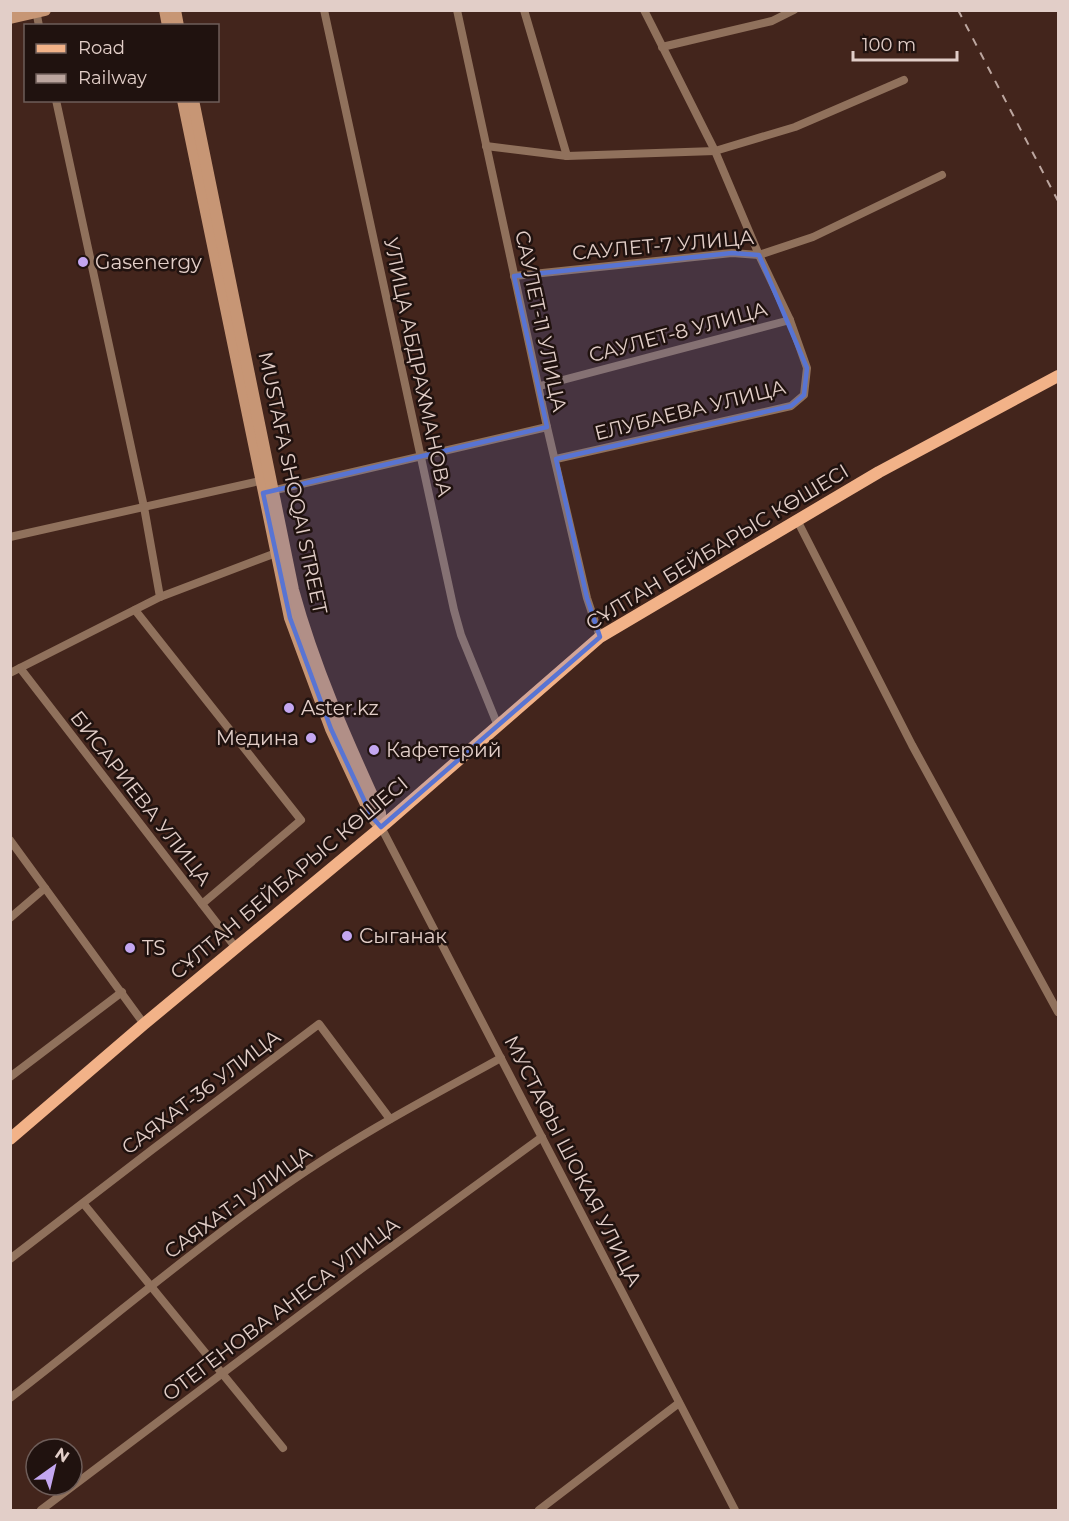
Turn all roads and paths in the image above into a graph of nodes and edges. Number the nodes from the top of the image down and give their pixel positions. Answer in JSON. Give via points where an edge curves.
{"nodes":[{"id":1,"x":324,"y":10,"type":"edge"},
{"id":2,"x":457,"y":10,"type":"edge"},
{"id":3,"x":524,"y":10,"type":"edge"},
{"id":4,"x":644,"y":10,"type":"edge"},
{"id":5,"x":794,"y":10,"type":"edge"},
{"id":6,"x":39,"y":11,"type":"edge"},
{"id":7,"x":10,"y":18,"type":"edge"},
{"id":8,"x":662,"y":47,"type":"junction"},
{"id":9,"x":904,"y":80,"type":"dead end"},
{"id":10,"x":56,"y":102,"type":"edge"},
{"id":11,"x":183,"y":102,"type":"edge"},
{"id":12,"x":193,"y":102,"type":"edge"},
{"id":13,"x":486,"y":146,"type":"junction"},
{"id":14,"x":715,"y":151,"type":"junction"},
{"id":15,"x":567,"y":156,"type":"junction"},
{"id":16,"x":942,"y":175,"type":"dead end"},
{"id":17,"x":759,"y":255,"type":"junction"},
{"id":18,"x":514,"y":276,"type":"junction"},
{"id":19,"x":790,"y":320,"type":"junction"},
{"id":20,"x":1059,"y":376,"type":"edge"},
{"id":21,"x":540,"y":386,"type":"junction"},
{"id":22,"x":547,"y":427,"type":"junction"},
{"id":23,"x":420,"y":458,"type":"junction"},
{"id":24,"x":556,"y":459,"type":"junction"},
{"id":25,"x":267,"y":486,"type":"junction"},
{"id":26,"x":144,"y":507,"type":"junction"},
{"id":27,"x":797,"y":520,"type":"junction"},
{"id":28,"x":11,"y":535,"type":"edge"},
{"id":29,"x":276,"y":553,"type":"junction"},
{"id":30,"x":160,"y":597,"type":"junction"},
{"id":31,"x":135,"y":610,"type":"junction"},
{"id":32,"x":600,"y":637,"type":"junction"},
{"id":33,"x":20,"y":668,"type":"junction"},
{"id":34,"x":10,"y":673,"type":"edge"},
{"id":35,"x":498,"y":726,"type":"junction"},
{"id":36,"x":381,"y":827,"type":"junction"},
{"id":37,"x":10,"y":840,"type":"edge"},
{"id":38,"x":45,"y":888,"type":"junction"},
{"id":39,"x":202,"y":904,"type":"junction"},
{"id":40,"x":10,"y":918,"type":"edge"},
{"id":41,"x":236,"y":948,"type":"junction"},
{"id":42,"x":122,"y":992,"type":"junction"},
{"id":43,"x":1059,"y":1012,"type":"edge"},
{"id":44,"x":144,"y":1024,"type":"junction"},
{"id":45,"x":501,"y":1058,"type":"junction"},
{"id":46,"x":10,"y":1077,"type":"edge"},
{"id":47,"x":390,"y":1119,"type":"junction"},
{"id":48,"x":542,"y":1137,"type":"junction"},
{"id":49,"x":10,"y":1139,"type":"edge"},
{"id":50,"x":83,"y":1203,"type":"junction"},
{"id":51,"x":10,"y":1260,"type":"edge"},
{"id":52,"x":151,"y":1286,"type":"junction"},
{"id":53,"x":222,"y":1373,"type":"junction"},
{"id":54,"x":10,"y":1398,"type":"edge"},
{"id":55,"x":679,"y":1403,"type":"junction"},
{"id":56,"x":283,"y":1448,"type":"dead end"},
{"id":57,"x":41,"y":1510,"type":"edge"},
{"id":58,"x":539,"y":1510,"type":"edge"},
{"id":59,"x":735,"y":1510,"type":"edge"}],
"edges":[{"from":1,"to":23,"type":"street","name":"УЛИЦА АБДРАХМАНОВА"},
{"from":2,"to":13,"type":"street","name":"САУЛЕТ-11 УЛИЦА"},
{"from":3,"to":15,"type":"street"},
{"from":4,"to":8,"type":"street"},
{"from":5,"to":8,"type":"street","via":[[772,21]]},
{"from":6,"to":7,"type":"street"},
{"from":8,"to":14,"type":"street"},
{"from":9,"to":14,"type":"street","via":[[795,127]]},
{"from":10,"to":26,"type":"street"},
{"from":11,"to":25,"type":"street","name":"MUSTAFA SHOQAI STREET"},
{"from":12,"to":25,"type":"street","name":"MUSTAFA SHOQAI STREET"},
{"from":13,"to":15,"type":"street"},
{"from":13,"to":18,"type":"street","name":"САУЛЕТ-11 УЛИЦА"},
{"from":14,"to":15,"type":"street"},
{"from":14,"to":17,"type":"street"},
{"from":16,"to":17,"type":"street","name":"САУЛЕТ-7 УЛИЦА","via":[[813,237]]},
{"from":17,"to":18,"type":"street","name":"САУЛЕТ-7 УЛИЦА","via":[[732,252]]},
{"from":17,"to":19,"type":"street"},
{"from":18,"to":21,"type":"street","name":"САУЛЕТ-11 УЛИЦА"},
{"from":19,"to":21,"type":"street","name":"САУЛЕТ-8 УЛИЦА"},
{"from":19,"to":24,"type":"street","name":"ЕЛУБАЕВА УЛИЦА","via":[[807,368],[804,395],[791,406]]},
{"from":20,"to":27,"type":"main road","name":"СҰЛТАН БЕЙБАРЫС КӨШЕСІ"},
{"from":21,"to":22,"type":"street","name":"САУЛЕТ-11 УЛИЦА"},
{"from":22,"to":23,"type":"street"},
{"from":22,"to":24,"type":"street","name":"САУЛЕТ-11 УЛИЦА"},
{"from":23,"to":25,"type":"street"},
{"from":23,"to":35,"type":"street","name":"УЛИЦА АБДРАХМАНОВА","via":[[461,635]]},
{"from":24,"to":32,"type":"street","name":"САУЛЕТ-11 УЛИЦА","via":[[586,598]]},
{"from":25,"to":26,"type":"street"},
{"from":25,"to":29,"type":"street","name":"MUSTAFA SHOQAI STREET"},
{"from":25,"to":36,"type":"street","name":"MUSTAFA SHOQAI STREET","via":[[300,615],[340,726],[380,813]]},
{"from":26,"to":28,"type":"street"},
{"from":26,"to":30,"type":"street"},
{"from":27,"to":32,"type":"main road","name":"СҰЛТАН БЕЙБАРЫС КӨШЕСІ"},
{"from":27,"to":43,"type":"street","via":[[912,744]]},
{"from":29,"to":30,"type":"street"},
{"from":29,"to":36,"type":"street","name":"MUSTAFA SHOQAI STREET","via":[[290,618],[331,729],[372,818]]},
{"from":30,"to":31,"type":"street"},
{"from":31,"to":33,"type":"street"},
{"from":31,"to":39,"type":"street","via":[[301,820]]},
{"from":32,"to":35,"type":"main road","name":"СҰЛТАН БЕЙБАРЫС КӨШЕСІ"},
{"from":33,"to":34,"type":"street"},
{"from":33,"to":39,"type":"street","name":"БИСАРИЕВА УЛИЦА"},
{"from":35,"to":36,"type":"main road","name":"СҰЛТАН БЕЙБАРЫС КӨШЕСІ"},
{"from":36,"to":41,"type":"main road","name":"СҰЛТАН БЕЙБАРЫС КӨШЕСІ"},
{"from":36,"to":45,"type":"street","name":"МУСТАФЫ ШОКАЯ УЛИЦА"},
{"from":37,"to":38,"type":"street"},
{"from":38,"to":40,"type":"street"},
{"from":38,"to":42,"type":"street"},
{"from":39,"to":41,"type":"street","name":"БИСАРИЕВА УЛИЦА"},
{"from":41,"to":44,"type":"main road","name":"СҰЛТАН БЕЙБАРЫС КӨШЕСІ"},
{"from":42,"to":44,"type":"street"},
{"from":42,"to":46,"type":"street"},
{"from":44,"to":49,"type":"main road","name":"СҰЛТАН БЕЙБАРЫС КӨШЕСІ"},
{"from":45,"to":47,"type":"street","name":"САЯХАТ-1 УЛИЦА"},
{"from":45,"to":48,"type":"street","name":"МУСТАФЫ ШОКАЯ УЛИЦА"},
{"from":47,"to":50,"type":"street","name":"САЯХАТ-36 УЛИЦА","via":[[319,1024]]},
{"from":47,"to":52,"type":"street","name":"САЯХАТ-1 УЛИЦА","via":[[270,1195]]},
{"from":48,"to":53,"type":"street","name":"ОТЕГЕНОВА АНЕСА УЛИЦА"},
{"from":48,"to":55,"type":"street","name":"МУСТАФЫ ШОКАЯ УЛИЦА"},
{"from":50,"to":51,"type":"street","name":"САЯХАТ-36 УЛИЦА"},
{"from":50,"to":52,"type":"street"},
{"from":52,"to":53,"type":"street"},
{"from":52,"to":54,"type":"street","name":"САЯХАТ-1 УЛИЦА"},
{"from":53,"to":56,"type":"street"},
{"from":53,"to":57,"type":"street","name":"ОТЕГЕНОВА АНЕСА УЛИЦА"},
{"from":55,"to":58,"type":"street"},
{"from":55,"to":59,"type":"street","name":"МУСТАФЫ ШОКАЯ УЛИЦА"}]}
